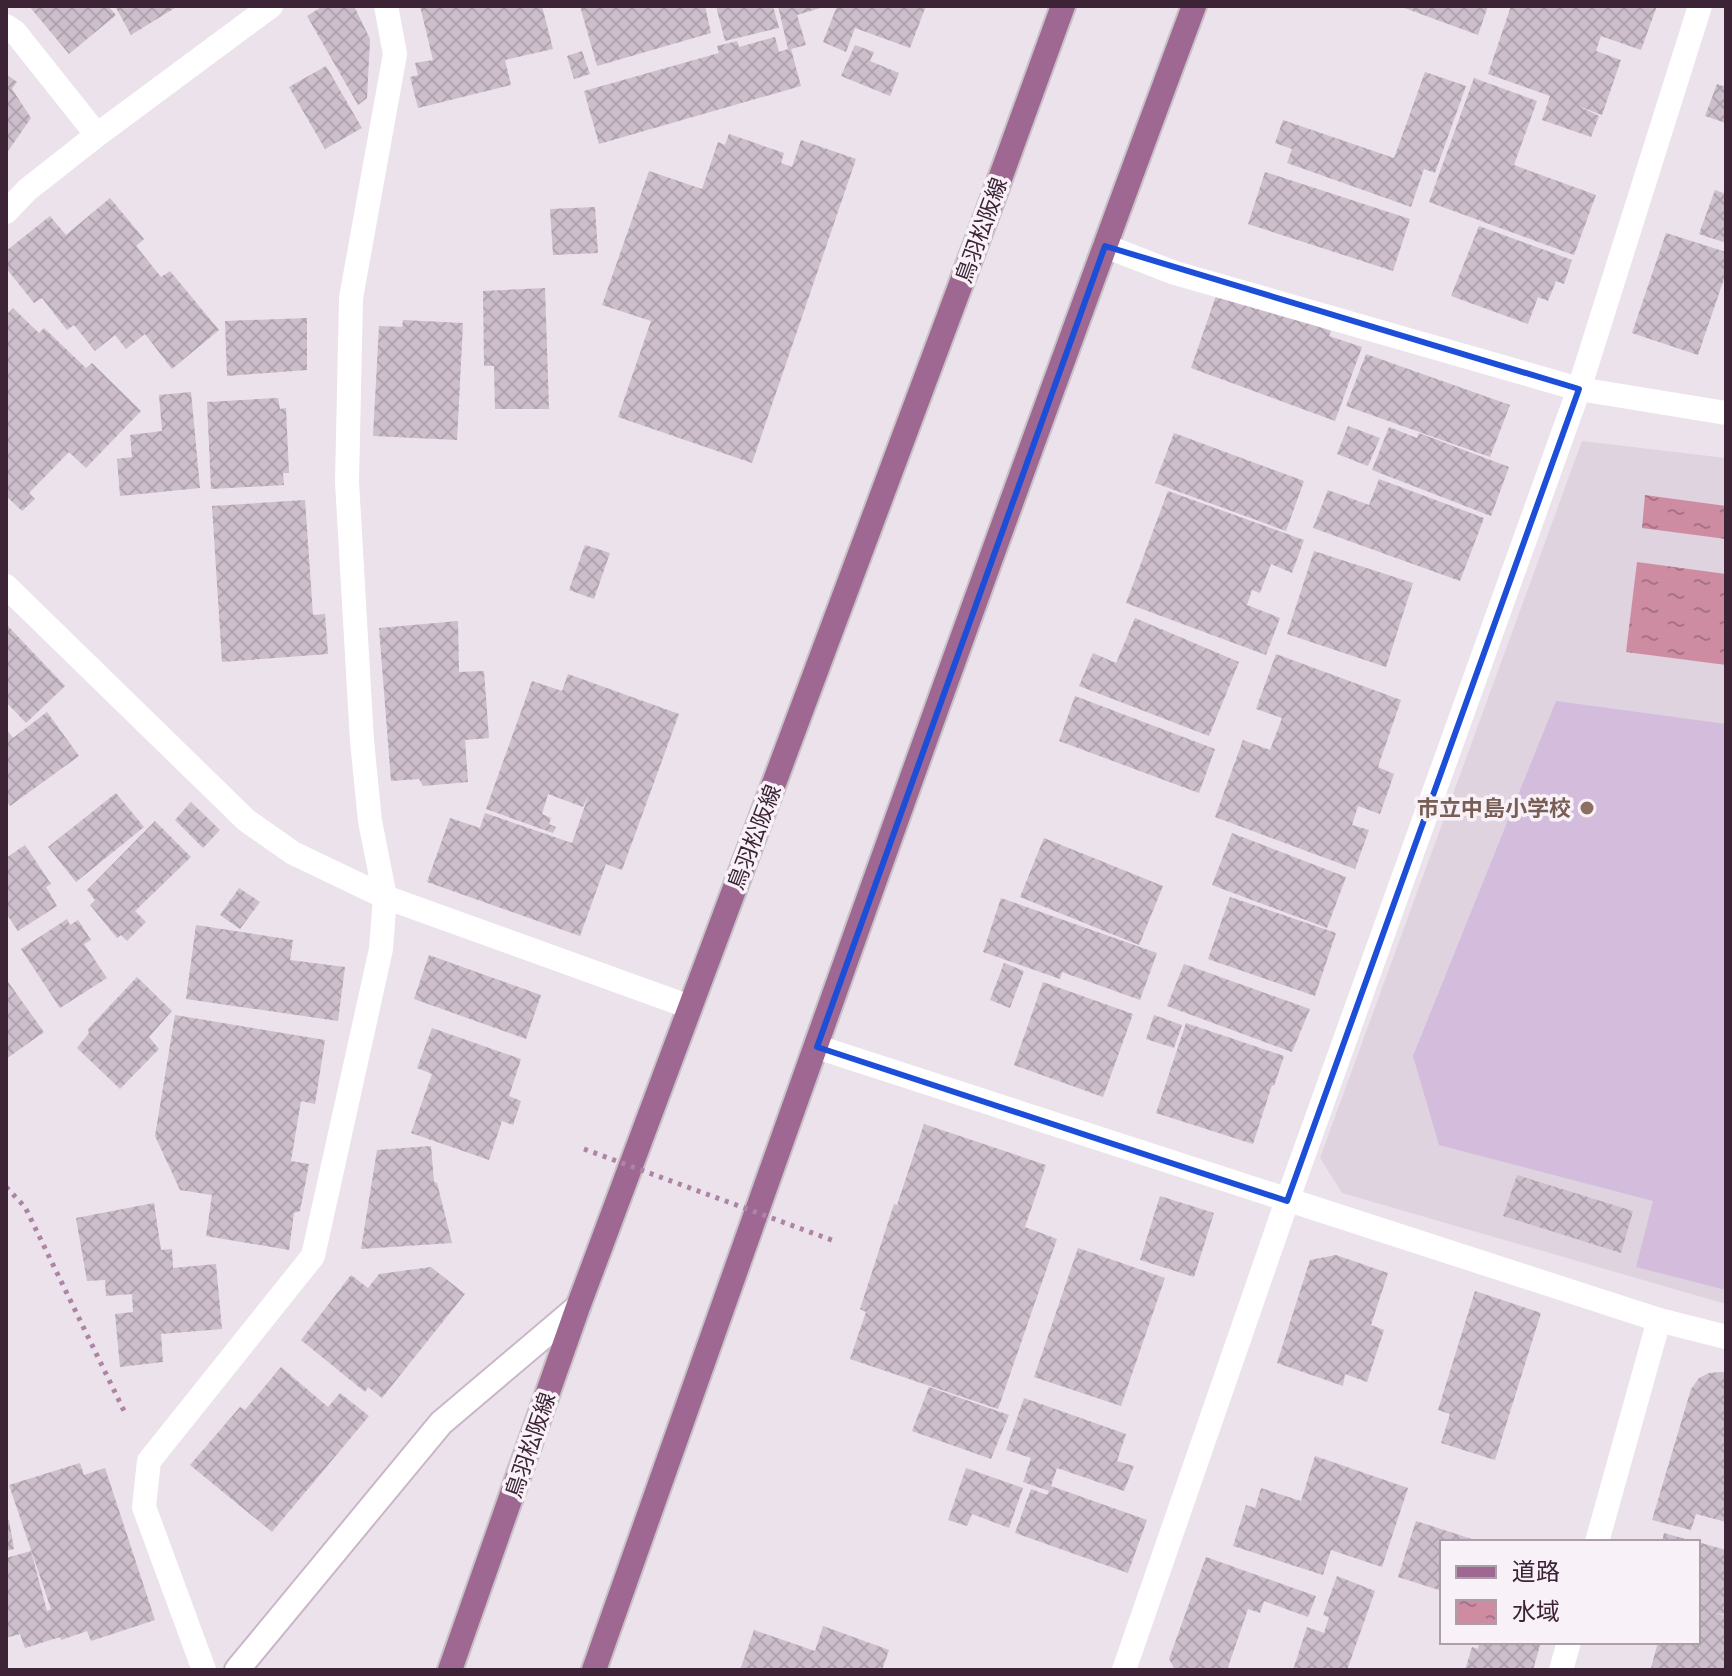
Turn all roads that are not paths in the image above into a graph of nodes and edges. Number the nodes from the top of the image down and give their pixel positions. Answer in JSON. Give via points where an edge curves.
{"nodes":[{"id":1,"x":271,"y":6,"type":"edge"},
{"id":2,"x":386,"y":6,"type":"edge"},
{"id":3,"x":1063,"y":6,"type":"edge"},
{"id":4,"x":1194,"y":6,"type":"edge"},
{"id":5,"x":1700,"y":6,"type":"edge"},
{"id":6,"x":6,"y":26,"type":"edge"},
{"id":7,"x":97,"y":135,"type":"junction"},
{"id":8,"x":6,"y":212,"type":"edge"},
{"id":9,"x":1105,"y":246,"type":"junction"},
{"id":10,"x":1579,"y":389,"type":"junction"},
{"id":11,"x":1726,"y":413,"type":"edge"},
{"id":12,"x":6,"y":586,"type":"edge"},
{"id":13,"x":385,"y":897,"type":"junction"},
{"id":14,"x":690,"y":1007,"type":"junction"},
{"id":15,"x":817,"y":1047,"type":"junction"},
{"id":16,"x":1287,"y":1201,"type":"junction"},
{"id":17,"x":578,"y":1307,"type":"junction"},
{"id":18,"x":1659,"y":1320,"type":"junction"},
{"id":19,"x":1726,"y":1337,"type":"edge"},
{"id":20,"x":1598,"y":1540,"type":"edge"},
{"id":21,"x":1568,"y":1644,"type":"edge"},
{"id":22,"x":204,"y":1670,"type":"edge"},
{"id":23,"x":237,"y":1670,"type":"edge"},
{"id":24,"x":450,"y":1670,"type":"edge"},
{"id":25,"x":594,"y":1670,"type":"edge"},
{"id":26,"x":1124,"y":1670,"type":"edge"},
{"id":27,"x":1561,"y":1670,"type":"edge"}],
"edges":[{"from":1,"to":7,"type":"street"},
{"from":2,"to":13,"type":"street","via":[[395,54],[351,298],[347,482],[365,768]]},
{"from":3,"to":14,"type":"main road","name":"鳥羽松阪線"},
{"from":4,"to":9,"type":"main road"},
{"from":5,"to":10,"type":"street"},
{"from":6,"to":7,"type":"street"},
{"from":7,"to":8,"type":"street"},
{"from":9,"to":10,"type":"street","via":[[1175,273]]},
{"from":9,"to":15,"type":"main road"},
{"from":10,"to":11,"type":"street"},
{"from":10,"to":16,"type":"street"},
{"from":12,"to":13,"type":"street","via":[[246,820],[293,853]]},
{"from":13,"to":14,"type":"street"},
{"from":13,"to":22,"type":"street","via":[[381,949],[313,1256],[149,1461],[144,1507]]},
{"from":14,"to":17,"type":"main road","name":"鳥羽松阪線"},
{"from":15,"to":16,"type":"street"},
{"from":15,"to":25,"type":"main road"},
{"from":16,"to":18,"type":"street"},
{"from":16,"to":26,"type":"street"},
{"from":17,"to":23,"type":"street","via":[[441,1423]]},
{"from":17,"to":24,"type":"main road","name":"鳥羽松阪線"},
{"from":18,"to":19,"type":"street"},
{"from":18,"to":20,"type":"street"},
{"from":21,"to":27,"type":"street"}]}
